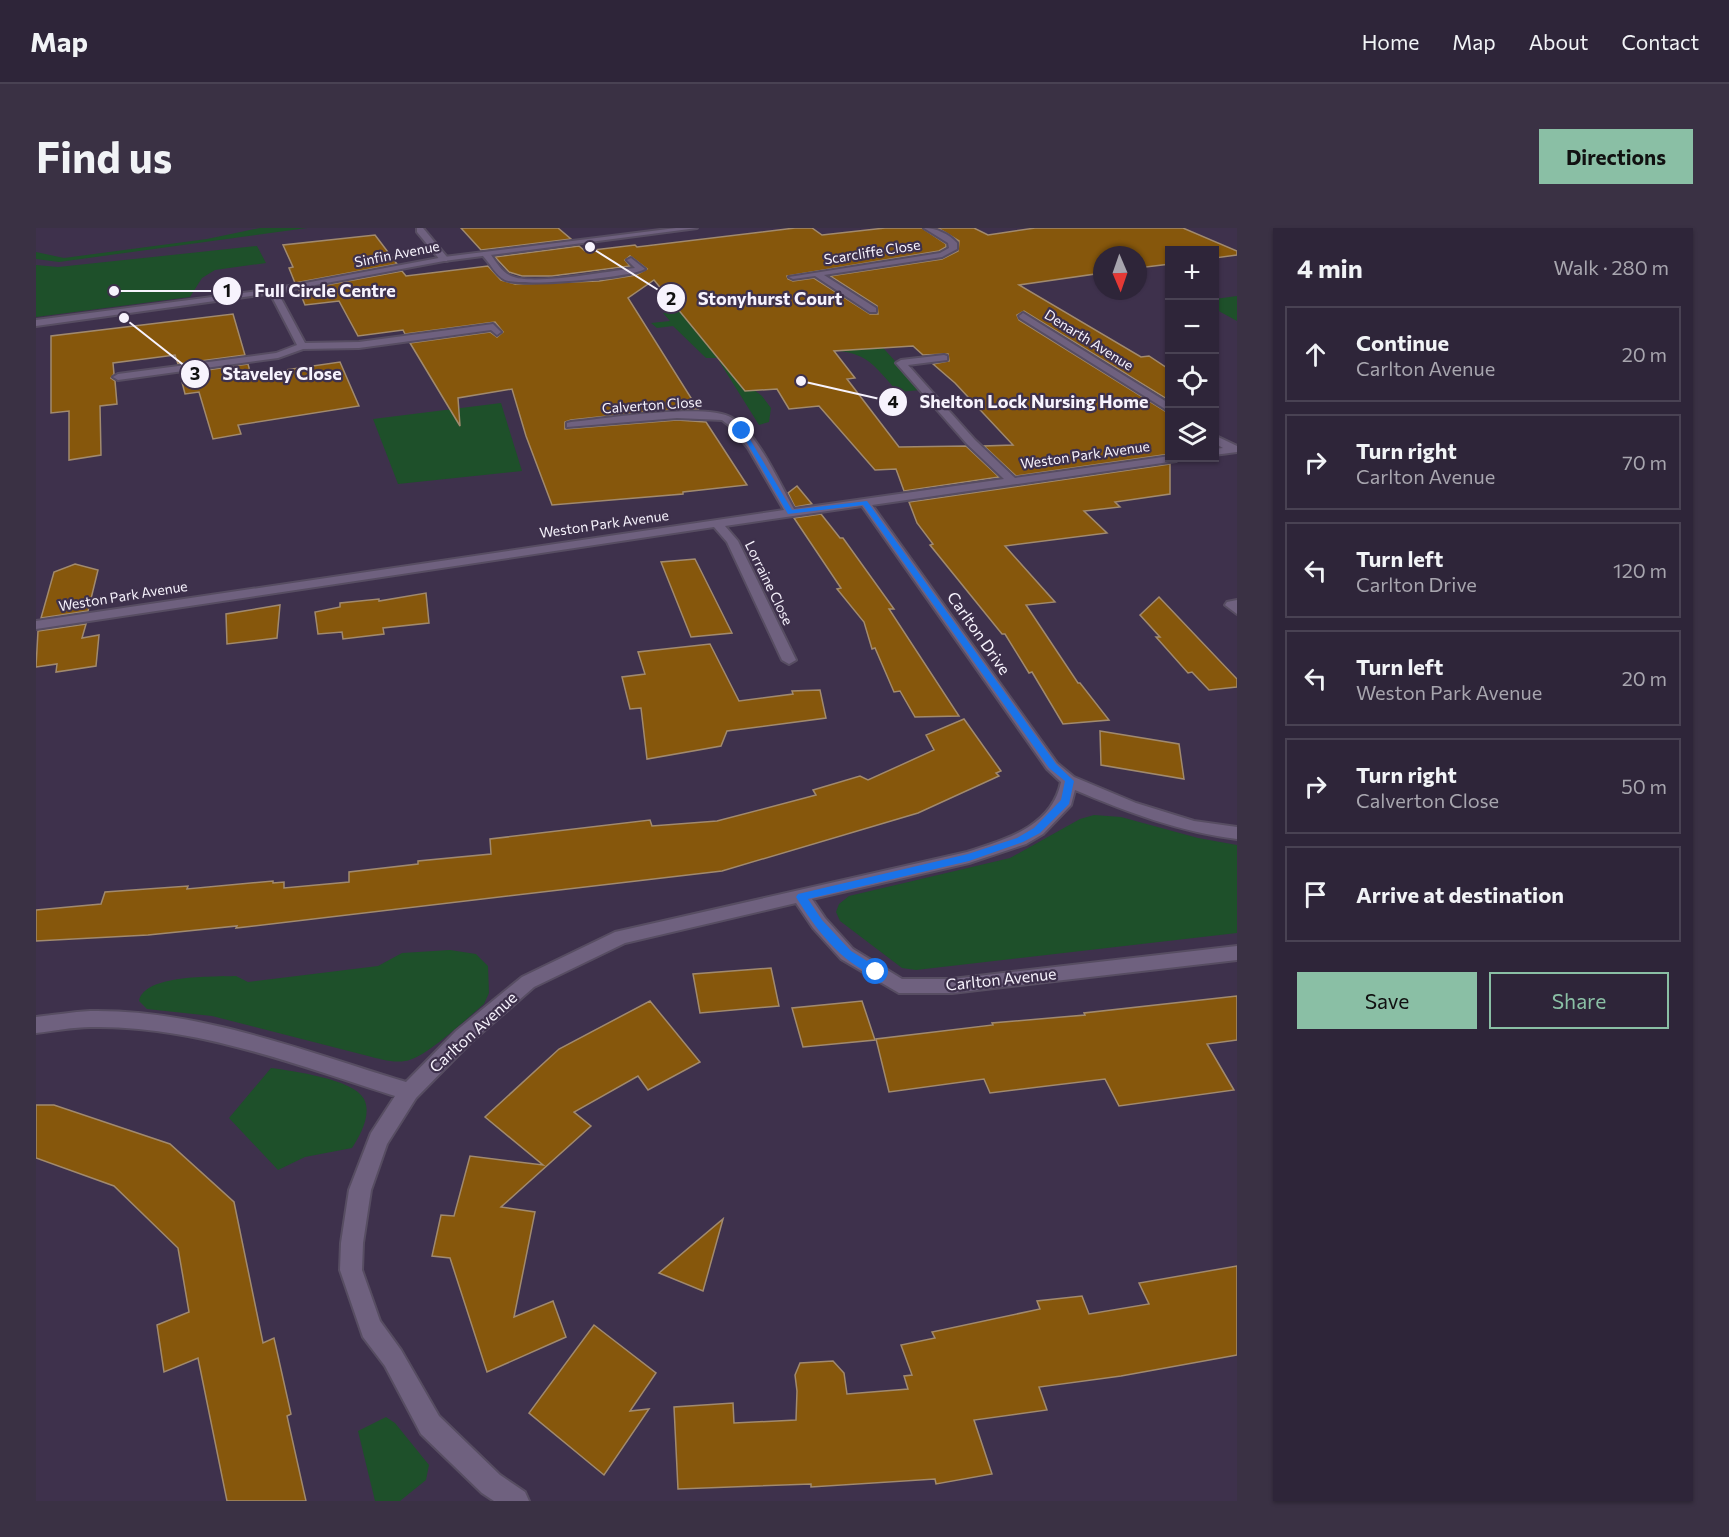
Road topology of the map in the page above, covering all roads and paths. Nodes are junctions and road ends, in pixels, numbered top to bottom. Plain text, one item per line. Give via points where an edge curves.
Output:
1 (693, 228) edge
2 (928, 228) edge
3 (420, 230) dead end
4 (486, 254) junction
5 (444, 259) junction
6 (631, 260) dead end
7 (817, 274) junction
8 (793, 277) dead end
9 (273, 291) junction
10 (873, 310) dead end
11 (1023, 316) dead end
12 (36, 323) edge
13 (497, 333) dead end
14 (302, 346) junction
15 (945, 358) dead end
16 (118, 378) dead end
17 (1168, 408) edge
18 (571, 425) dead end
19 (1219, 440) edge
20 (1235, 449) edge
21 (1219, 451) edge
22 (1165, 459) edge
23 (1011, 480) junction
24 (865, 502) junction
25 (790, 512) junction
26 (716, 523) junction
27 (1237, 604) edge
28 (1237, 610) edge
29 (36, 625) edge
30 (789, 660) dead end
31 (1069, 781) junction
32 (1237, 833) edge
33 (801, 897) junction
34 (1237, 953) edge
35 (36, 1025) edge
36 (409, 1092) junction
37 (516, 1501) edge

1 - 4 street, Sinfin Avenue
2 - 7 street, Scarcliffe Close via 951,241 953,249 942,255
3 - 5 street
4 - 5 street, Sinfin Avenue
4 - 6 street via 508,278 519,279 570,278 641,269
5 - 9 street, Sinfin Avenue
7 - 8 street, Scarcliffe Close
7 - 10 street
9 - 12 street, Sinfin Avenue
9 - 14 street
11 - 17 street, Denarth Avenue
13 - 14 street via 493,327 359,345
14 - 16 street via 278,355
15 - 23 street via 902,363 971,442
18 - 25 street, Calverton Close via 705,414 725,416 742,431
19 - 20 street
20 - 21 street
22 - 23 street, Weston Park Avenue
23 - 24 street, Weston Park Avenue
24 - 25 street, Weston Park Avenue
24 - 31 street, Carlton Drive via 1052,766
25 - 26 street, Weston Park Avenue
26 - 29 street, Weston Park Avenue
26 - 30 street, Lorraine Close via 732,542
27 - 28 street via 1231,605
31 - 32 street via 1145,812 1192,826
31 - 33 street, Carlton Avenue via 1065,801 1037,830 1020,840 969,857
33 - 34 street, Carlton Avenue via 848,954 899,986 952,986
33 - 36 street, Carlton Avenue via 621,937 528,982 463,1037
35 - 36 street via 98,1018 165,1024 230,1037
36 - 37 street, Carlton Avenue via 378,1140 360,1190 351,1270 371,1329 393,1358 430,1425 491,1484

